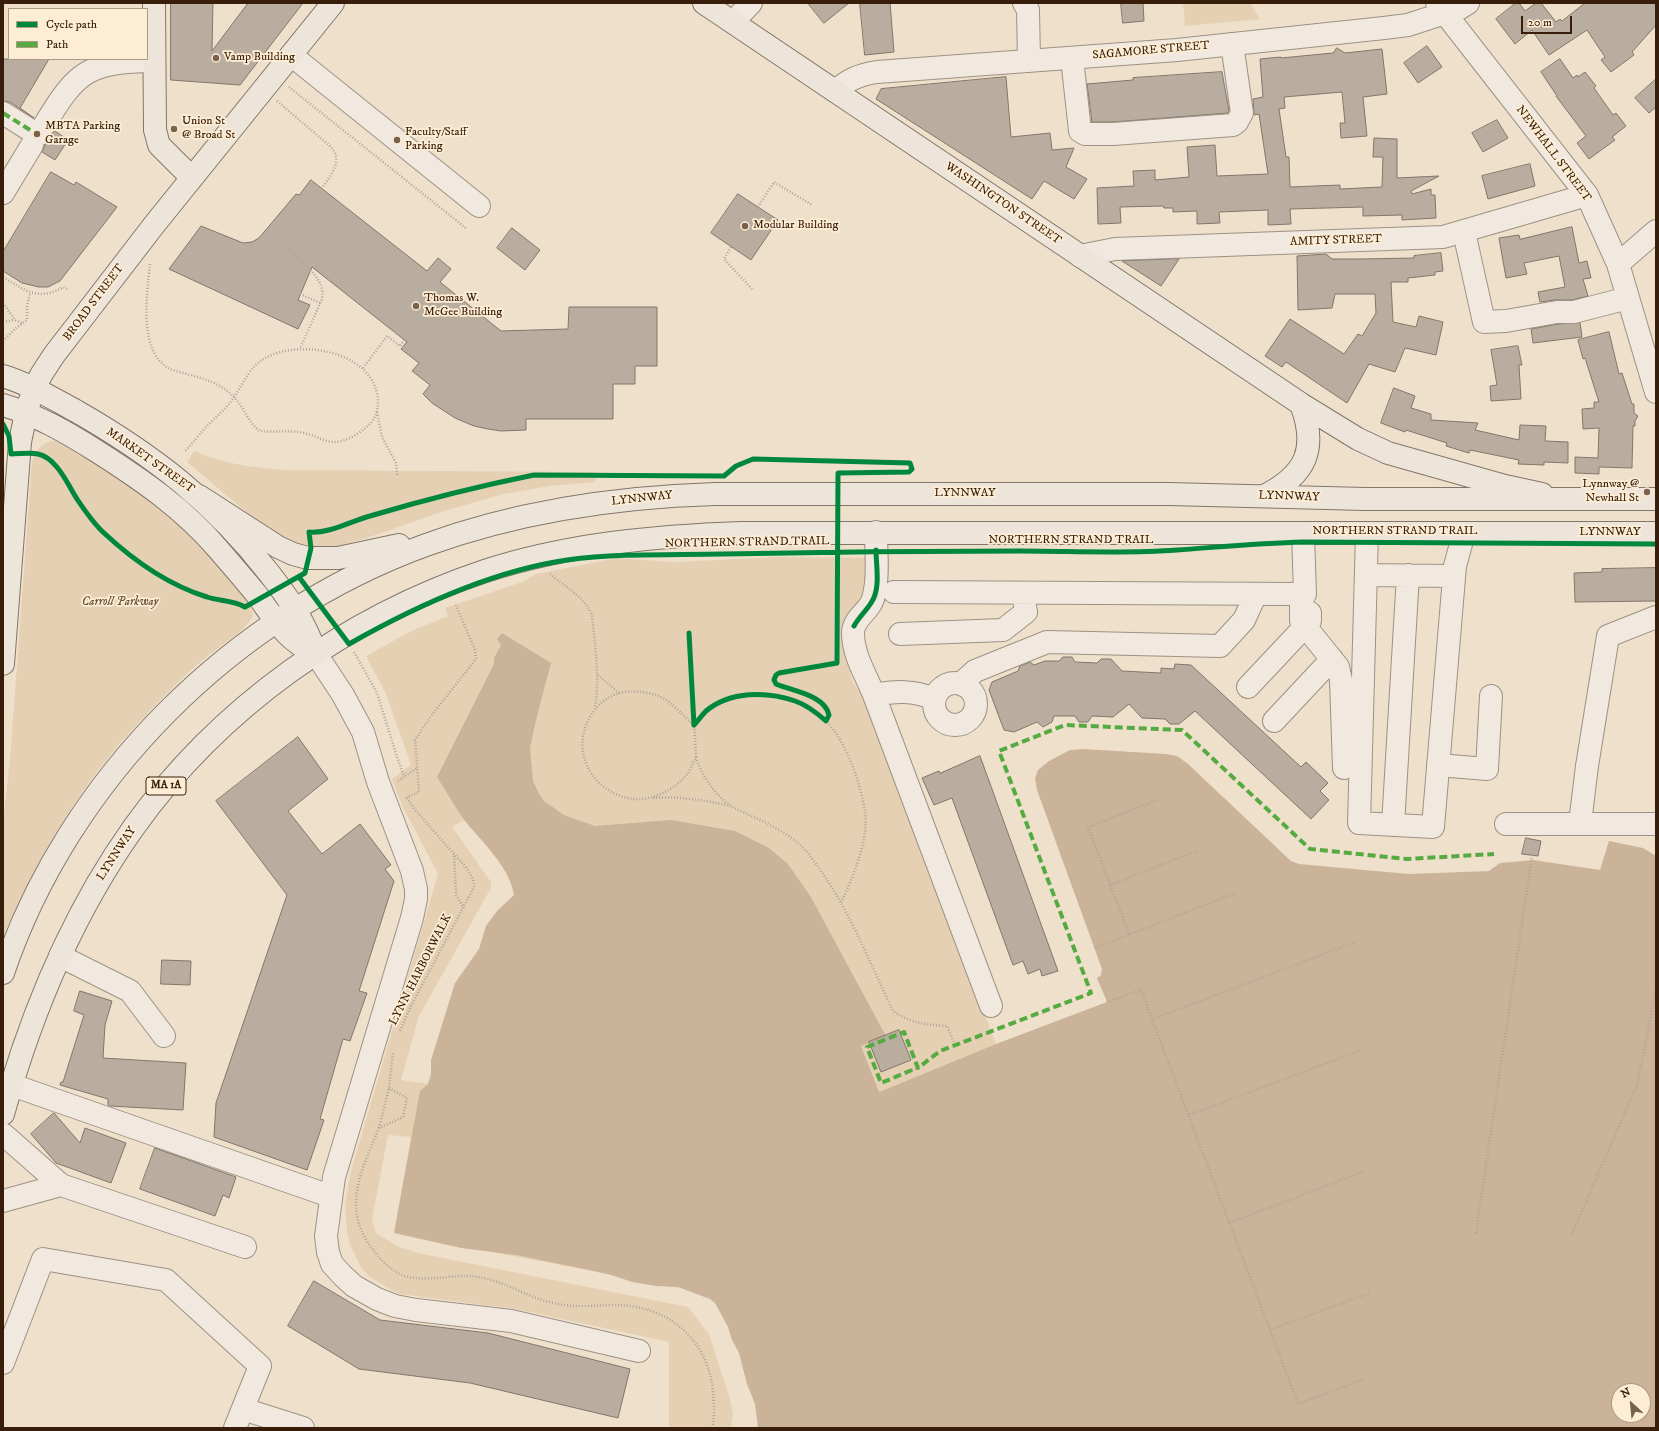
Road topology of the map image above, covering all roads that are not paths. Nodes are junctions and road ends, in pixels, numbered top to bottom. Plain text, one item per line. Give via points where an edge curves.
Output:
1 (154, 3) edge
2 (333, 3) edge
3 (704, 3) edge
4 (751, 3) edge
5 (1024, 3) edge
6 (1468, 3) edge
7 (1441, 8) edge
8 (732, 22) junction
9 (1232, 44) junction
10 (290, 55) junction
11 (1072, 58) junction
12 (154, 61) junction
13 (1029, 61) junction
14 (835, 91) junction
15 (3, 113) edge
16 (38, 135) junction
17 (192, 178) junction
18 (3, 193) edge
19 (1587, 195) junction
20 (480, 206) dead end
21 (1656, 231) edge
22 (1464, 232) junction
23 (1080, 256) junction
24 (1618, 264) junction
25 (1628, 298) junction
26 (3, 376) edge
27 (35, 388) junction
28 (1656, 392) edge
29 (1301, 404) junction
30 (3, 405) edge
31 (26, 413) junction
32 (199, 496) junction
33 (1264, 496) junction
34 (1574, 499) junction
35 (1656, 499) edge
36 (488, 525) junction
37 (876, 532) junction
38 (1303, 533) junction
39 (1367, 533) junction
40 (1464, 533) junction
41 (1656, 533) edge
42 (1366, 575) junction
43 (1408, 576) junction
44 (1454, 576) junction
45 (894, 592) dead end
46 (1256, 594) junction
47 (1305, 594) junction
48 (1025, 603) junction
49 (296, 609) junction
50 (1656, 617) edge
51 (275, 622) junction
52 (1306, 626) junction
53 (900, 634) dead end
54 (1042, 644) junction
55 (316, 654) junction
56 (1332, 659) junction
57 (3, 664) edge
58 (963, 685) junction
59 (1248, 687) dead end
60 (874, 695) junction
61 (1491, 696) dead end
62 (934, 699) junction
63 (1274, 721) dead end
64 (1438, 765) junction
65 (1344, 768) dead end
66 (1580, 823) junction
67 (1506, 824) dead end
68 (1656, 824) edge
69 (1393, 825) junction
70 (60, 956) junction
71 (3, 973) edge
72 (991, 1006) dead end
73 (164, 1036) dead end
74 (12, 1085) junction
75 (3, 1114) edge
76 (3, 1134) edge
77 (61, 1185) junction
78 (330, 1196) junction
79 (3, 1201) edge
80 (245, 1247) dead end
81 (639, 1351) dead end
82 (3, 1363) edge
83 (239, 1418) edge
84 (303, 1428) edge

1 - 12 main road
2 - 10 main road, BROAD STREET
3 - 8 main road, WASHINGTON STREET
4 - 8 street
5 - 13 street via 1028,10
6 - 7 street, SAGAMORE STREET via 1460,8
7 - 9 street, SAGAMORE STREET via 1408,25
7 - 19 street, NEWHALL STREET
8 - 14 main road, WASHINGTON STREET
9 - 11 street, SAGAMORE STREET
9 - 11 street via 1242,113 1233,125 1085,134 1080,131
10 - 17 main road, BROAD STREET
10 - 20 street
11 - 13 street, SAGAMORE STREET
12 - 16 street via 108,64 95,68 71,85
12 - 17 main road via 155,130 158,143
13 - 14 street, SAGAMORE STREET via 877,72 860,75
14 - 23 main road, WASHINGTON STREET
15 - 16 street
16 - 18 street
17 - 27 main road, BROAD STREET via 54,355
19 - 22 street, AMITY STREET
19 - 24 street, NEWHALL STREET
21 - 24 street
22 - 23 street, AMITY STREET via 1427,238 1114,249
22 - 25 street via 1484,322 1574,312
23 - 29 main road, WASHINGTON STREET
24 - 25 street, NEWHALL STREET
25 - 28 street, NEWHALL STREET
26 - 27 main road
27 - 31 main road, BROAD STREET
27 - 32 main road, MARKET STREET via 144,454
29 - 33 main road via 1308,430 1306,458 1292,478
29 - 34 main road, WASHINGTON STREET via 1373,447 1388,453 1520,490
30 - 31 main road
31 - 51 main road, MARKET STREET via 133,474 178,509 212,542
31 - 57 main road, BROAD STREET via 20,442
32 - 36 main road via 282,549 316,559 338,558
32 - 49 main road, MARKET STREET via 234,531
33 - 34 main road, LYNNWAY via 1365,499
33 - 36 main road, LYNNWAY via 748,493 683,495 586,505
34 - 35 main road, LYNNWAY
36 - 49 main road, LYNNWAY via 425,545 383,562 352,576
37 - 38 main road, LYNNWAY
37 - 55 main road, LYNNWAY via 678,536 611,542 556,552 486,571 426,594 366,623
37 - 60 street via 877,587 872,602 858,618 853,633 856,654
38 - 39 main road, LYNNWAY
38 - 47 street
39 - 40 main road, LYNNWAY
39 - 42 street
40 - 41 main road, LYNNWAY
40 - 44 street
42 - 43 street
42 - 69 street via 1359,823
43 - 44 street
43 - 69 street
44 - 64 street
45 - 48 street
46 - 47 street
46 - 48 street
46 - 54 street via 1244,620 1220,646 1047,642
47 - 52 street via 1310,603 1310,621
48 - 53 street via 1003,630
48 - 54 street via 1042,634
49 - 51 main road, LYNNWAY
49 - 55 main road
50 - 66 street via 1608,636
51 - 55 main road via 297,644
51 - 71 main road, LYNNWAY via 222,662 174,705 110,777 44,877
52 - 56 street
52 - 59 street
54 - 58 street via 975,671
55 - 70 main road, LYNNWAY / MA 1A via 232,719 172,779 135,826 105,872 85,905
55 - 78 street via 359,723 378,782 412,871 416,889 415,909 339,1158
56 - 63 street
56 - 65 street via 1338,667 1341,680
58 - 62 street via 949,684 937,692
58 - 62 street via 973,695 975,702 975,709 967,721 953,725 940,719 936,713
60 - 62 street via 913,692
60 - 72 street
61 - 64 street via 1487,769
64 - 69 street via 1433,827
66 - 67 street
66 - 68 street
70 - 73 street via 130,991
70 - 74 main road, LYNNWAY / MA 1A
74 - 75 main road, LYNNWAY / MA 1A
74 - 78 street
76 - 77 street
77 - 79 street
77 - 80 street
78 - 81 street via 326,1236 329,1256 343,1276 370,1295 405,1308 501,1319
82 - 83 street via 43,1259 166,1280 260,1366
83 - 84 street

